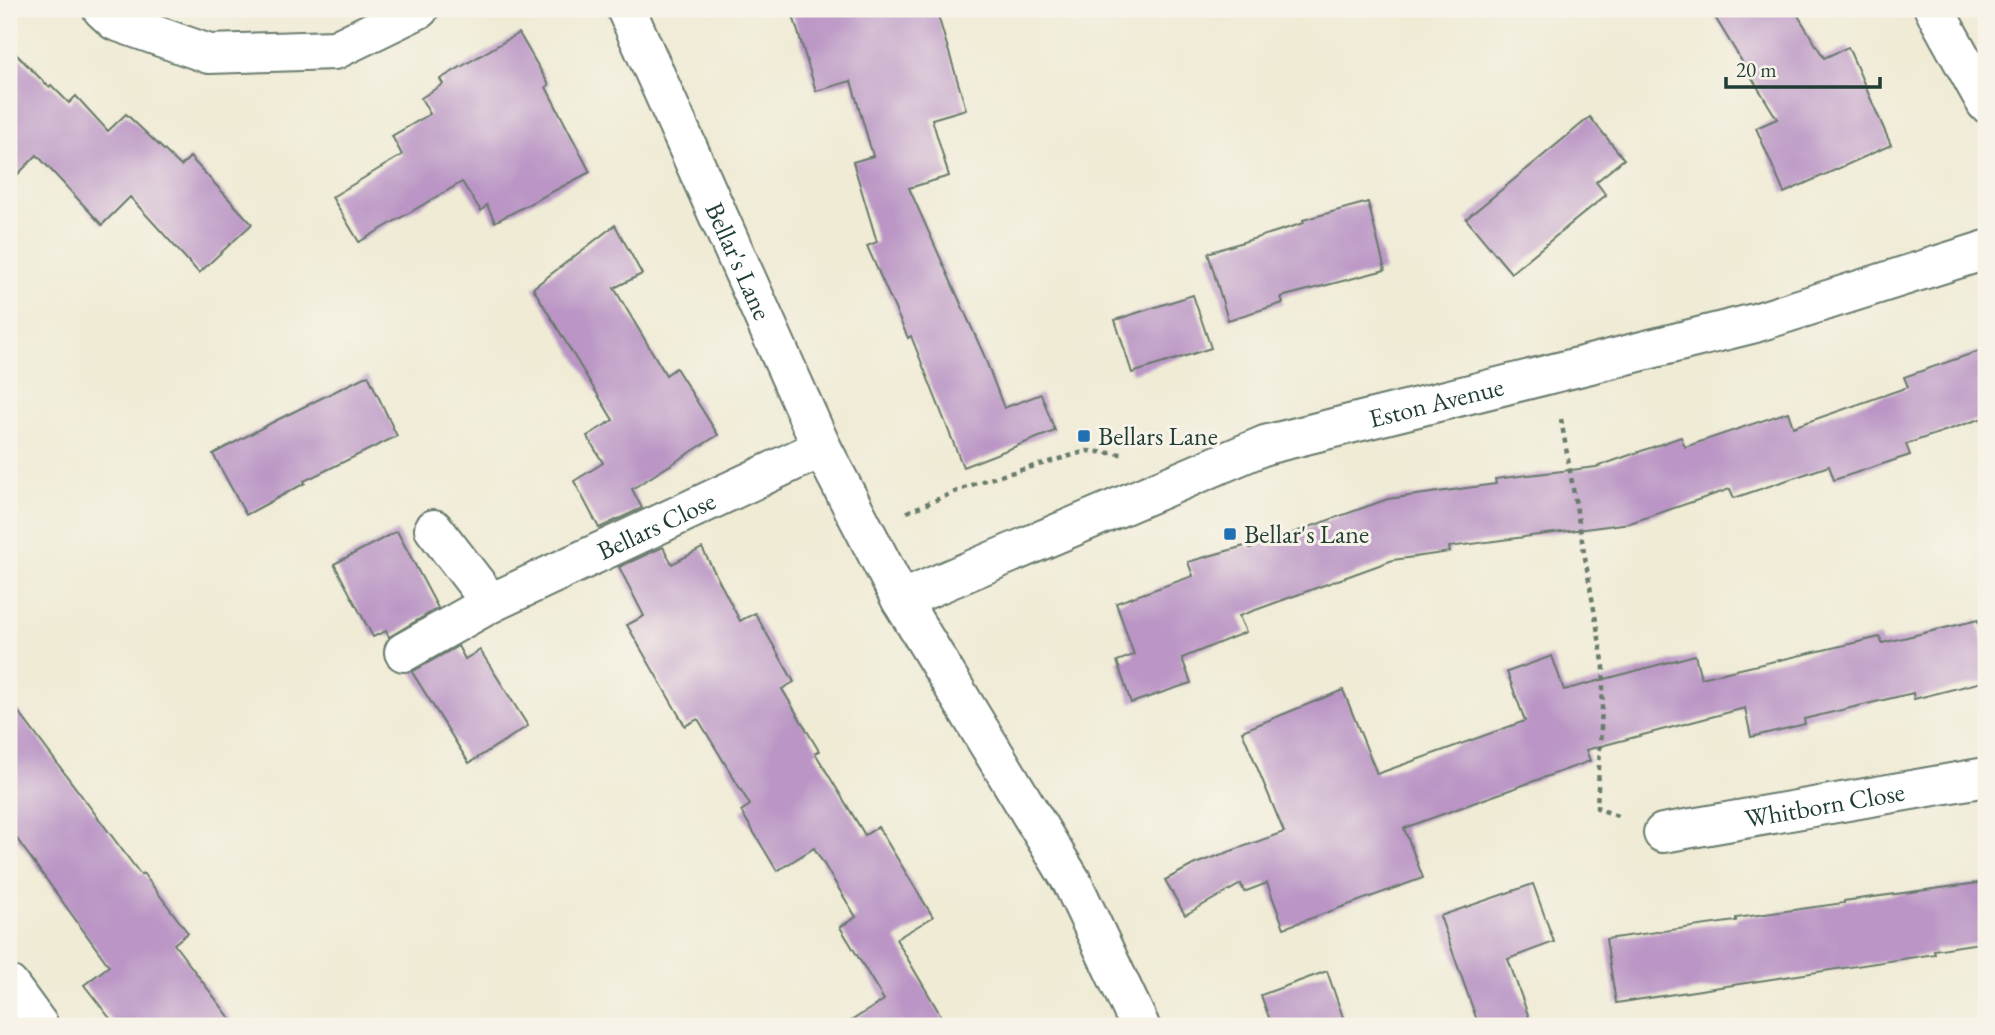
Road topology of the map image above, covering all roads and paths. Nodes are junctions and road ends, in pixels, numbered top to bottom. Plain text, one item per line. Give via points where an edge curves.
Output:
1 (102, 9) edge
2 (419, 9) edge
3 (626, 9) edge
4 (1934, 9) edge
5 (1986, 103) edge
6 (1986, 250) edge
7 (1553, 373) junction
8 (822, 447) junction
9 (1169, 486) junction
10 (434, 529) dead end
11 (864, 529) junction
12 (901, 600) junction
13 (491, 603) junction
14 (404, 652) dead end
15 (1986, 777) edge
16 (1663, 833) joint
17 (9, 985) edge
18 (39, 1026) edge
19 (1140, 1026) edge

1 - 2 street via 115,21 209,54 335,50
3 - 8 street, Bellar's Lane
4 - 5 street
6 - 7 street, Eston Avenue via 1755,323
7 - 9 street, Eston Avenue via 1265,445
7 - 16 path via 1604,667 1597,808
8 - 11 street, Bellar's Lane
8 - 13 street, Bellars Close
9 - 11 path via 1141,455 1087,451 979,482
9 - 12 street, Eston Avenue
10 - 13 street
11 - 12 street, Bellar's Lane
12 - 19 street, Bellar's Lane via 1072,882
13 - 14 street, Bellars Close
15 - 16 street, Whitborn Close
17 - 18 street

